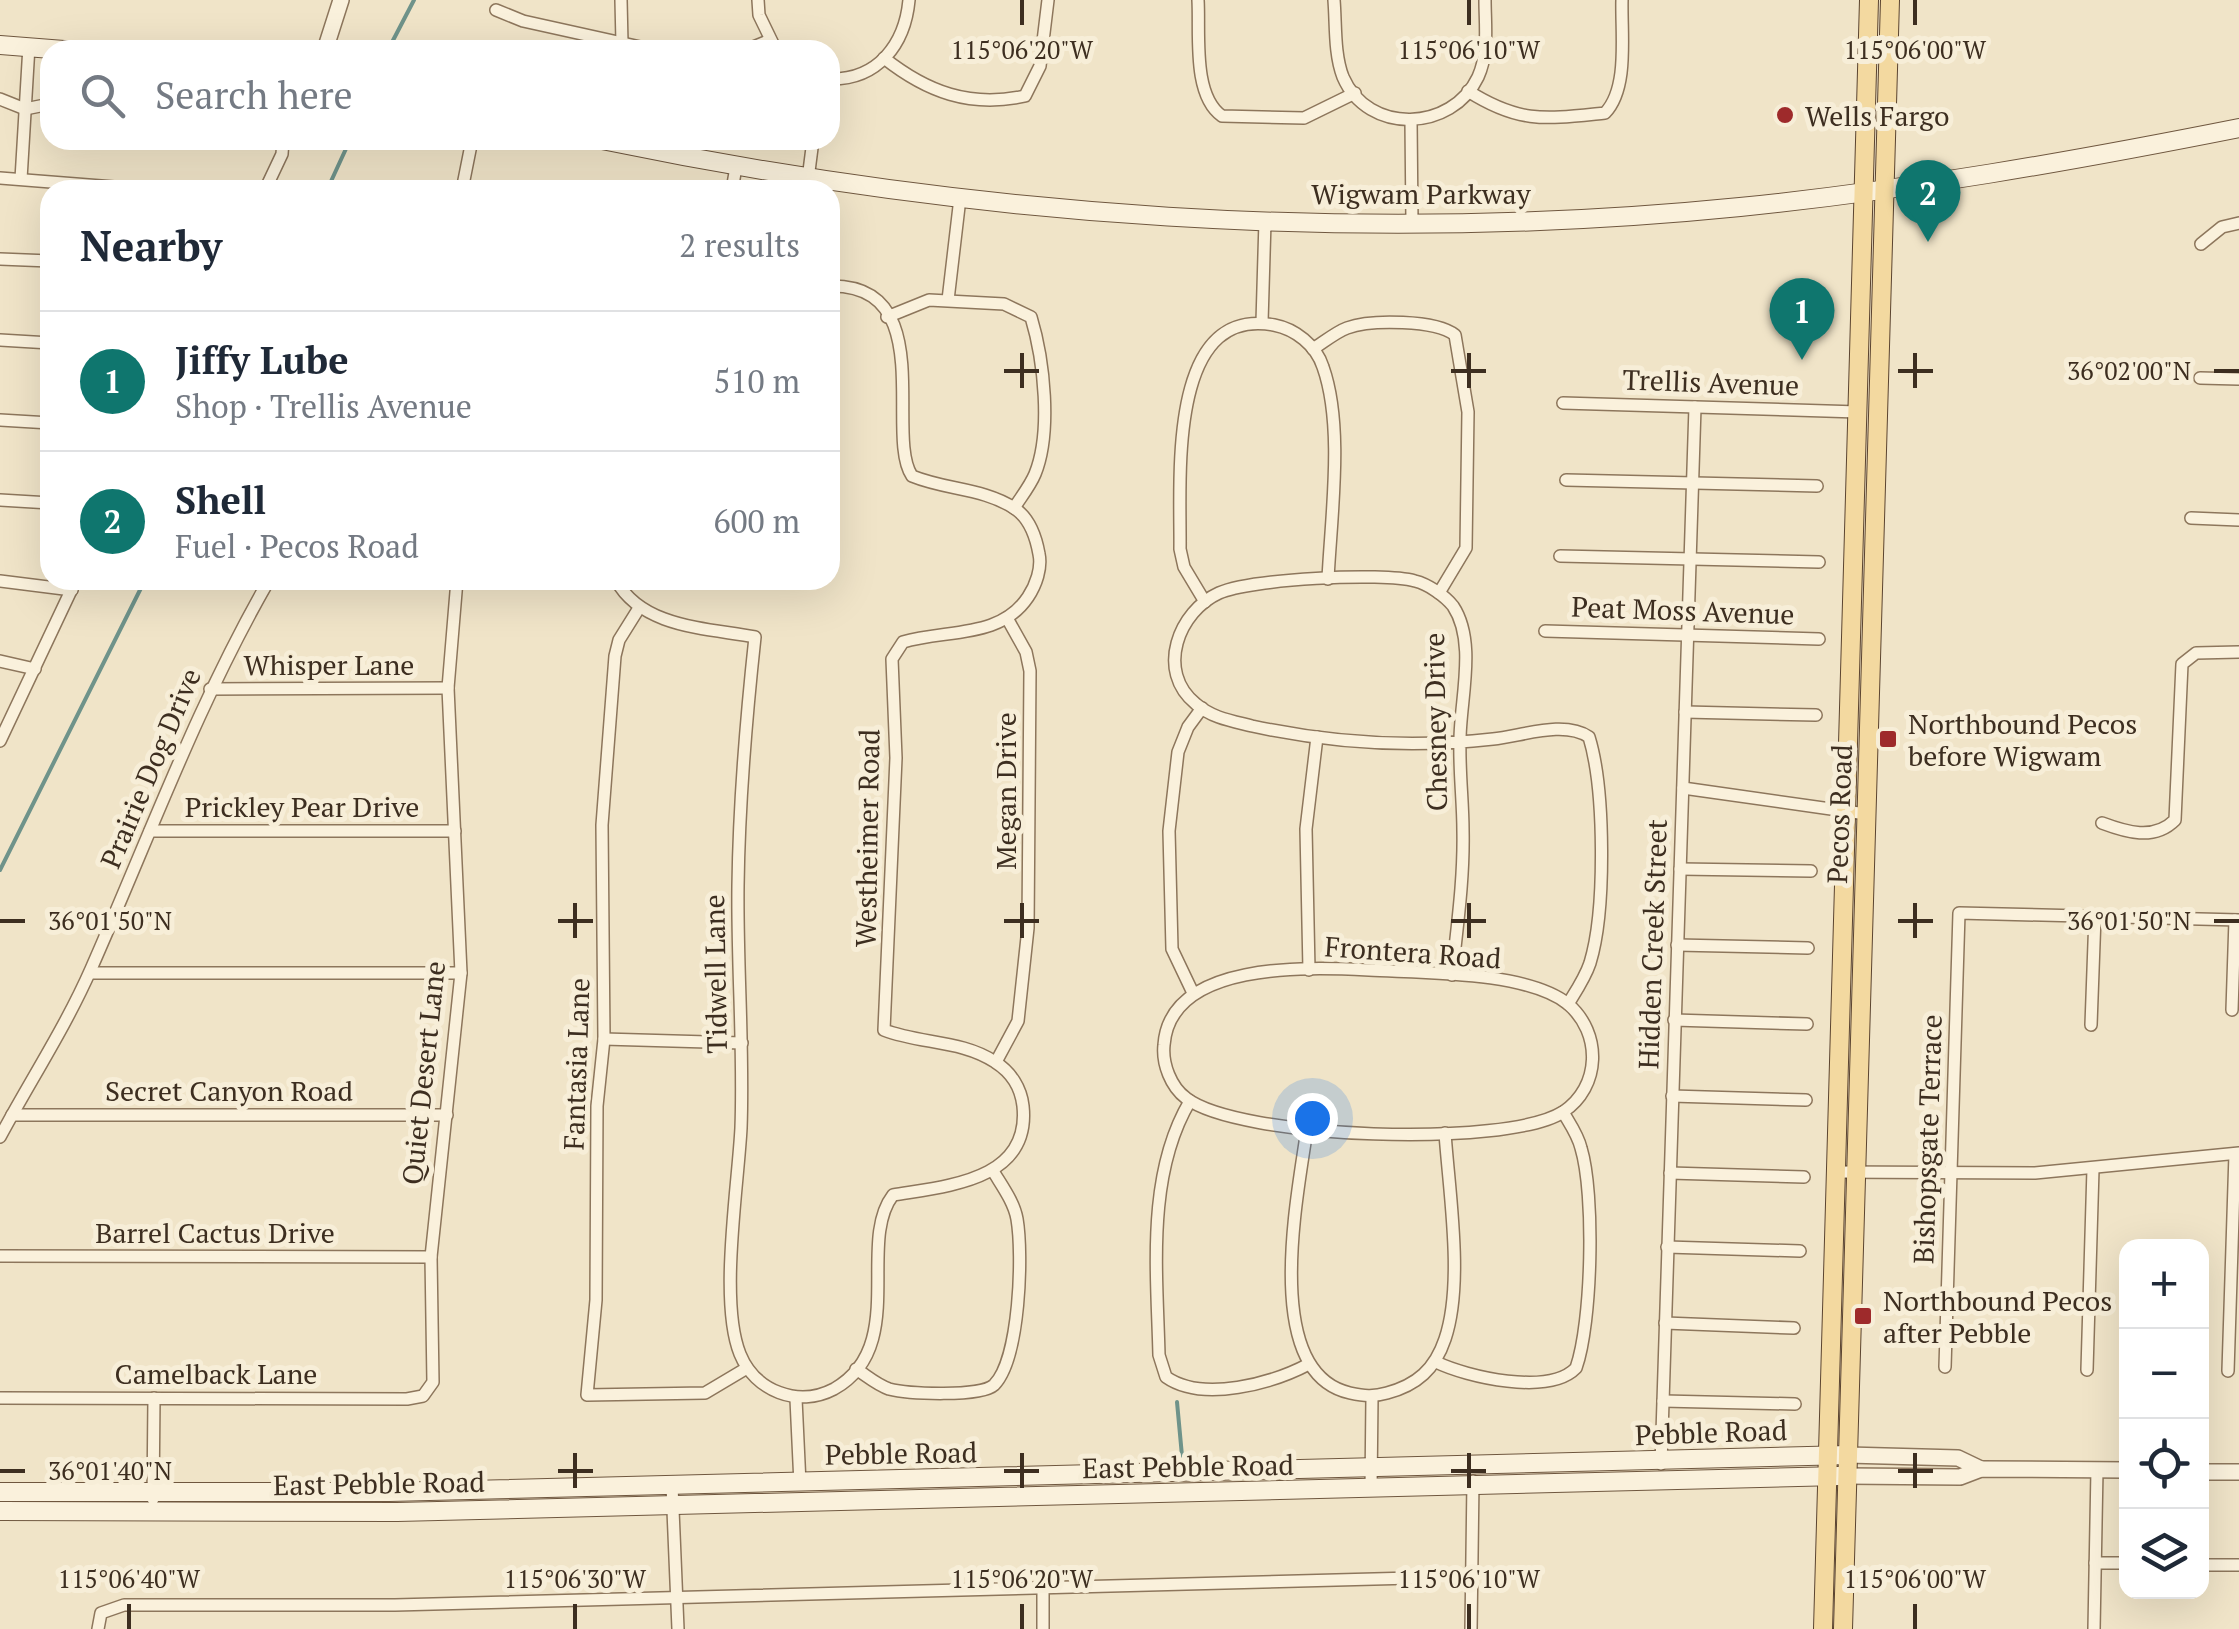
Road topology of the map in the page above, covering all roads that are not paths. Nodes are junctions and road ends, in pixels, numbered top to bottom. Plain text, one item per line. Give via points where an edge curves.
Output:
1 (341, 0) edge
2 (622, 0) edge
3 (758, 0) edge
4 (909, 0) edge
5 (1048, 0) edge
6 (1198, 0) edge
7 (1334, 0) edge
8 (1485, 0) edge
9 (1622, 0) edge
10 (1869, 0) edge
11 (1890, 0) edge
12 (496, 10) dead end
13 (329, 40) edge
14 (608, 40) edge
15 (622, 40) edge
16 (770, 40) edge
17 (0, 45) edge
18 (28, 46) junction
19 (40, 47) edge
20 (884, 58) junction
21 (840, 76) edge
22 (1468, 91) junction
23 (1354, 92) junction
24 (0, 99) edge
25 (40, 106) edge
26 (25, 109) junction
27 (1411, 120) junction
28 (2239, 128) edge
29 (282, 150) edge
30 (470, 150) edge
31 (652, 150) edge
32 (812, 150) edge
33 (736, 167) junction
34 (0, 178) edge
35 (21, 179) junction
36 (808, 179) junction
37 (270, 180) edge
38 (464, 180) edge
39 (734, 180) edge
40 (816, 180) edge
41 (40, 181) edge
42 (840, 183) edge
43 (1886, 191) junction
44 (1864, 193) junction
45 (960, 198) junction
46 (1265, 220) junction
47 (1412, 222) junction
48 (2239, 223) edge
49 (2201, 244) dead end
50 (0, 258) edge
51 (40, 261) edge
52 (840, 288) edge
53 (948, 300) junction
54 (887, 317) junction
55 (1262, 322) junction
56 (0, 340) edge
57 (40, 342) edge
58 (1313, 348) junction
59 (2200, 378) dead end
60 (2239, 379) edge
61 (1563, 403) dead end
62 (1695, 407) junction
63 (1858, 412) junction
64 (0, 420) edge
65 (40, 422) edge
66 (1856, 461) junction
67 (1877, 461) junction
68 (1566, 480) dead end
69 (1693, 483) junction
70 (1818, 486) dead end
71 (0, 500) edge
72 (40, 502) edge
73 (1014, 508) junction
74 (2191, 518) dead end
75 (2239, 520) edge
76 (1560, 556) dead end
77 (1690, 558) junction
78 (1819, 562) dead end
79 (1328, 579) junction
80 (0, 581) edge
81 (40, 583) edge
82 (72, 590) edge
83 (264, 590) edge
84 (456, 590) edge
85 (624, 590) edge
86 (1439, 593) junction
87 (1205, 602) junction
88 (639, 608) junction
89 (1008, 618) junction
90 (1545, 630) dead end
91 (1687, 635) junction
92 (1819, 639) dead end
93 (2239, 652) edge
94 (0, 661) edge
95 (35, 668) junction
96 (448, 688) junction
97 (210, 689) junction
98 (1202, 708) junction
99 (1685, 712) junction
100 (1816, 715) dead end
101 (1317, 738) junction
102 (0, 740) edge
103 (1460, 742) junction
104 (1683, 788) junction
105 (1847, 811) junction
106 (1866, 814) junction
107 (2102, 823) dead end
108 (150, 831) junction
109 (455, 832) junction
110 (1680, 869) junction
111 (1812, 872) dead end
112 (2095, 916) junction
113 (2237, 920) edge
114 (1677, 945) junction
115 (1808, 948) dead end
116 (1310, 970) junction
117 (90, 972) junction
118 (460, 973) junction
119 (1452, 975) junction
120 (1192, 991) junction
121 (1568, 1004) junction
122 (2232, 1010) dead end
123 (1674, 1020) junction
124 (1807, 1024) dead end
125 (2091, 1025) dead end
126 (604, 1038) junction
127 (742, 1043) junction
128 (996, 1062) junction
129 (1672, 1096) junction
130 (1806, 1100) dead end
131 (1190, 1101) junction
132 (1563, 1112) junction
133 (12, 1115) junction
134 (447, 1115) junction
135 (1307, 1129) junction
136 (1445, 1133) junction
137 (0, 1137) edge
138 (2237, 1153) edge
139 (2092, 1169) junction
140 (993, 1171) junction
141 (1835, 1172) junction
142 (1856, 1172) junction
143 (1670, 1173) junction
144 (1950, 1174) junction
145 (1804, 1176) dead end
146 (1667, 1246) junction
147 (1800, 1251) dead end
148 (0, 1256) edge
149 (431, 1257) junction
150 (1665, 1324) junction
151 (1794, 1328) dead end
152 (1436, 1362) junction
153 (1309, 1364) junction
154 (1945, 1367) dead end
155 (747, 1368) junction
156 (856, 1368) junction
157 (2086, 1370) dead end
158 (2228, 1371) dead end
159 (428, 1390) joint
160 (0, 1398) edge
161 (154, 1398) junction
162 (1372, 1398) junction
163 (796, 1399) junction
164 (1663, 1401) junction
165 (1795, 1404) dead end
166 (1848, 1455) junction
167 (1662, 1460) junction
168 (1473, 1467) junction
169 (1982, 1468) junction
170 (1832, 1470) junction
171 (2097, 1470) junction
172 (2119, 1470) edge
173 (2209, 1472) edge
174 (2239, 1472) edge
175 (1371, 1479) junction
176 (1654, 1481) junction
177 (800, 1483) junction
178 (672, 1486) junction
179 (1473, 1486) junction
180 (0, 1492) edge
181 (153, 1492) junction
182 (800, 1502) junction
183 (673, 1506) junction
184 (0, 1511) edge
185 (153, 1512) junction
186 (2096, 1563) junction
187 (2119, 1563) edge
188 (2209, 1565) edge
189 (2239, 1566) edge
190 (1412, 1578) dead end
191 (1043, 1588) junction
192 (677, 1596) junction
193 (98, 1629) edge
194 (678, 1629) edge
195 (1043, 1629) edge
196 (1470, 1629) edge
197 (1823, 1629) edge
198 (1843, 1629) edge
199 (2094, 1629) edge

1 - 13 street
2 - 15 street
3 - 16 street
4 - 20 street via 907,24
5 - 20 street via 1040,66 1026,96 998,102 936,94
6 - 23 street via 1204,88 1222,116 1304,118
7 - 23 street via 1338,62
8 - 22 street via 1483,63
9 - 22 street via 1618,87 1604,114 1514,116
10 - 44 main road, Pecos Road
11 - 43 main road, Pecos Road
12 - 14 street
17 - 18 main road
18 - 19 main road
18 - 26 street
20 - 21 street via 870,71
22 - 27 street via 1459,104 1430,119
23 - 27 street via 1393,119
24 - 26 street
25 - 26 street
26 - 35 street
27 - 47 street
28 - 43 main road, Wigwam Parkway
29 - 37 street
30 - 38 street
31 - 33 main road, Wigwam Parkway
32 - 36 street
33 - 36 main road, Wigwam Parkway
33 - 39 street
34 - 35 street
35 - 41 street
36 - 40 main road, Wigwam Parkway
42 - 45 main road, Wigwam Parkway
43 - 44 main road, Wigwam Parkway
43 - 67 main road, Pecos Road
44 - 47 main road, Wigwam Parkway via 1694,211
44 - 63 main road, Pecos Road
45 - 46 main road, Wigwam Parkway
45 - 53 street
46 - 47 main road, Wigwam Parkway
46 - 55 street
48 - 49 street
50 - 51 street
52 - 54 street via 863,293
53 - 54 street via 929,300
53 - 73 street via 1004,304 1031,317 1043,416 1034,476
54 - 73 street via 901,348 904,464 928,483 987,494
55 - 58 street via 1285,326
55 - 87 street via 1216,338 1194,371 1180,478 1180,549
56 - 57 street
58 - 79 street via 1326,378 1332,431
58 - 86 street, Chesney Drive via 1361,325 1428,324 1455,335 1468,412 1466,548
59 - 60 street
61 - 62 street, Trellis Avenue
62 - 63 street, Trellis Avenue
62 - 69 street, Hidden Creek Street
63 - 66 main road, Pecos Road
64 - 65 street
66 - 67 main road
66 - 105 main road, Pecos Road
67 - 106 main road, Pecos Road
68 - 69 street
69 - 70 street
69 - 77 street, Hidden Creek Street
71 - 72 street
73 - 89 street via 1036,535 1041,562 1034,587
74 - 75 street
76 - 77 street
77 - 78 street
77 - 91 street, Hidden Creek Street
79 - 86 street via 1415,581
79 - 87 street via 1242,587
80 - 81 street
82 - 95 street
83 - 97 street, Prairie Dog Drive
84 - 96 street, Quiet Desert Lane
85 - 88 street
86 - 103 street, Chesney Drive via 1464,633
87 - 98 street via 1192,610 1175,647 1181,683
88 - 126 street, Fantasia Lane via 615,656 602,825
88 - 127 street, Tidwell Lane via 756,637 738,887
89 - 128 street, Megan Drive via 1030,671 1032,851 1018,1021
89 - 128 street, Westheimer Road via 903,642 892,659 896,758 884,1030 970,1048
90 - 91 street, Peat Moss Avenue
91 - 92 street, Peat Moss Avenue
91 - 99 street, Hidden Creek Street
93 - 107 street via 2187,658 2179,677 2175,820 2154,833
94 - 95 street
95 - 102 street
96 - 97 street, Whisper Lane
96 - 109 street, Quiet Desert Lane
97 - 108 street, Prairie Dog Drive
98 - 101 street via 1216,718
98 - 120 street via 1178,752 1169,831 1172,950
99 - 100 street
99 - 104 street, Hidden Creek Street
101 - 103 street
101 - 116 street via 1306,829
103 - 119 street, Chesney Drive via 1462,870
103 - 121 street via 1558,730 1584,734 1596,762 1592,958
104 - 105 street
104 - 110 street, Hidden Creek Street
105 - 106 street
105 - 141 main road, Pecos Road
106 - 142 main road, Pecos Road
108 - 109 street, Prickley Pear Drive
108 - 117 street, Prairie Dog Drive
109 - 118 street, Quiet Desert Lane
110 - 111 street
110 - 114 street, Hidden Creek Street
112 - 113 street
112 - 125 street
112 - 144 street, Bishopsgate Terrace via 1959,913
113 - 122 street
114 - 115 street
114 - 123 street, Hidden Creek Street
116 - 119 street, Frontera Road
116 - 120 street, Frontera Road via 1243,976
117 - 118 street
117 - 133 street, Prairie Dog Drive
118 - 134 street, Quiet Desert Lane
119 - 121 street, Frontera Road via 1522,986
120 - 131 street via 1168,1020 1163,1047 1168,1073
121 - 132 street via 1590,1034 1594,1058 1588,1085
123 - 124 street
123 - 129 street, Hidden Creek Street
126 - 127 street
126 - 155 street, Fantasia Lane via 587,1396 706,1393
127 - 155 street, Tidwell Lane via 732,1273 735,1335
128 - 140 street via 1022,1094 1024,1120 1017,1145
129 - 130 street
129 - 143 street, Hidden Creek Street
131 - 135 street via 1207,1112
131 - 153 street via 1166,1148 1160,1212 1159,1355 1166,1377 1193,1387 1261,1386
132 - 136 street via 1518,1127
132 - 152 street via 1580,1144 1588,1215 1576,1368 1554,1379 1483,1380
133 - 134 street, Secret Canyon Road
133 - 137 street, Prairie Dog Drive
134 - 149 street, Quiet Desert Lane
135 - 136 street
135 - 153 street via 1293,1283 1296,1336
136 - 152 street via 1451,1288
138 - 139 street
138 - 158 street
139 - 144 street
139 - 157 street
140 - 156 street via 970,1182 893,1195 883,1208 878,1306
140 - 156 street via 1014,1206 1019,1271 1016,1314 998,1382 987,1391 908,1393
141 - 142 street
141 - 170 main road, Pecos Road
142 - 144 street
142 - 166 main road, Pecos Road
143 - 145 street
143 - 146 street, Hidden Creek Street
144 - 154 street, Bishopsgate Terrace
146 - 147 street
146 - 150 street, Hidden Creek Street
148 - 149 street, Barrel Cactus Drive
149 - 159 street, Quiet Desert Lane
150 - 151 street
150 - 164 street, Hidden Creek Street
152 - 162 street via 1408,1388
153 - 162 street via 1338,1390
155 - 163 street
156 - 163 street via 834,1388
159 - 161 street, Camelback Lane via 407,1400
160 - 161 street, Camelback Lane
161 - 181 street
162 - 175 street
163 - 177 street
164 - 165 street
164 - 167 street, Hidden Creek Street
166 - 169 street, Pebble Road via 1958,1458
166 - 170 main road, Pecos Road
167 - 168 main road, Pebble Road
167 - 170 main road, Pebble Road
167 - 176 street, Hidden Creek Street
168 - 175 main road, Pebble Road
168 - 179 street
169 - 170 street, Pebble Road via 1960,1477
169 - 171 street, Pebble Road
170 - 176 main road, East Pebble Road
170 - 197 main road
170 - 198 main road, Pecos Road
171 - 172 street, Pebble Road
171 - 186 street
173 - 174 street
175 - 177 main road, Pebble Road
175 - 179 main road, East Pebble Road
175 - 182 main road, East Pebble Road
176 - 179 main road, East Pebble Road
177 - 178 main road, Pebble Road
177 - 182 street
178 - 181 main road, Pebble Road
178 - 183 street
179 - 196 street
180 - 181 main road, Pebble Road
181 - 185 street
182 - 183 main road, East Pebble Road
183 - 185 main road, East Pebble Road
183 - 192 street
184 - 185 main road, East Pebble Road
186 - 187 street
186 - 199 street
188 - 189 street
190 - 191 street
191 - 192 street
191 - 195 street
192 - 193 street via 124,1605 102,1614
192 - 194 street

